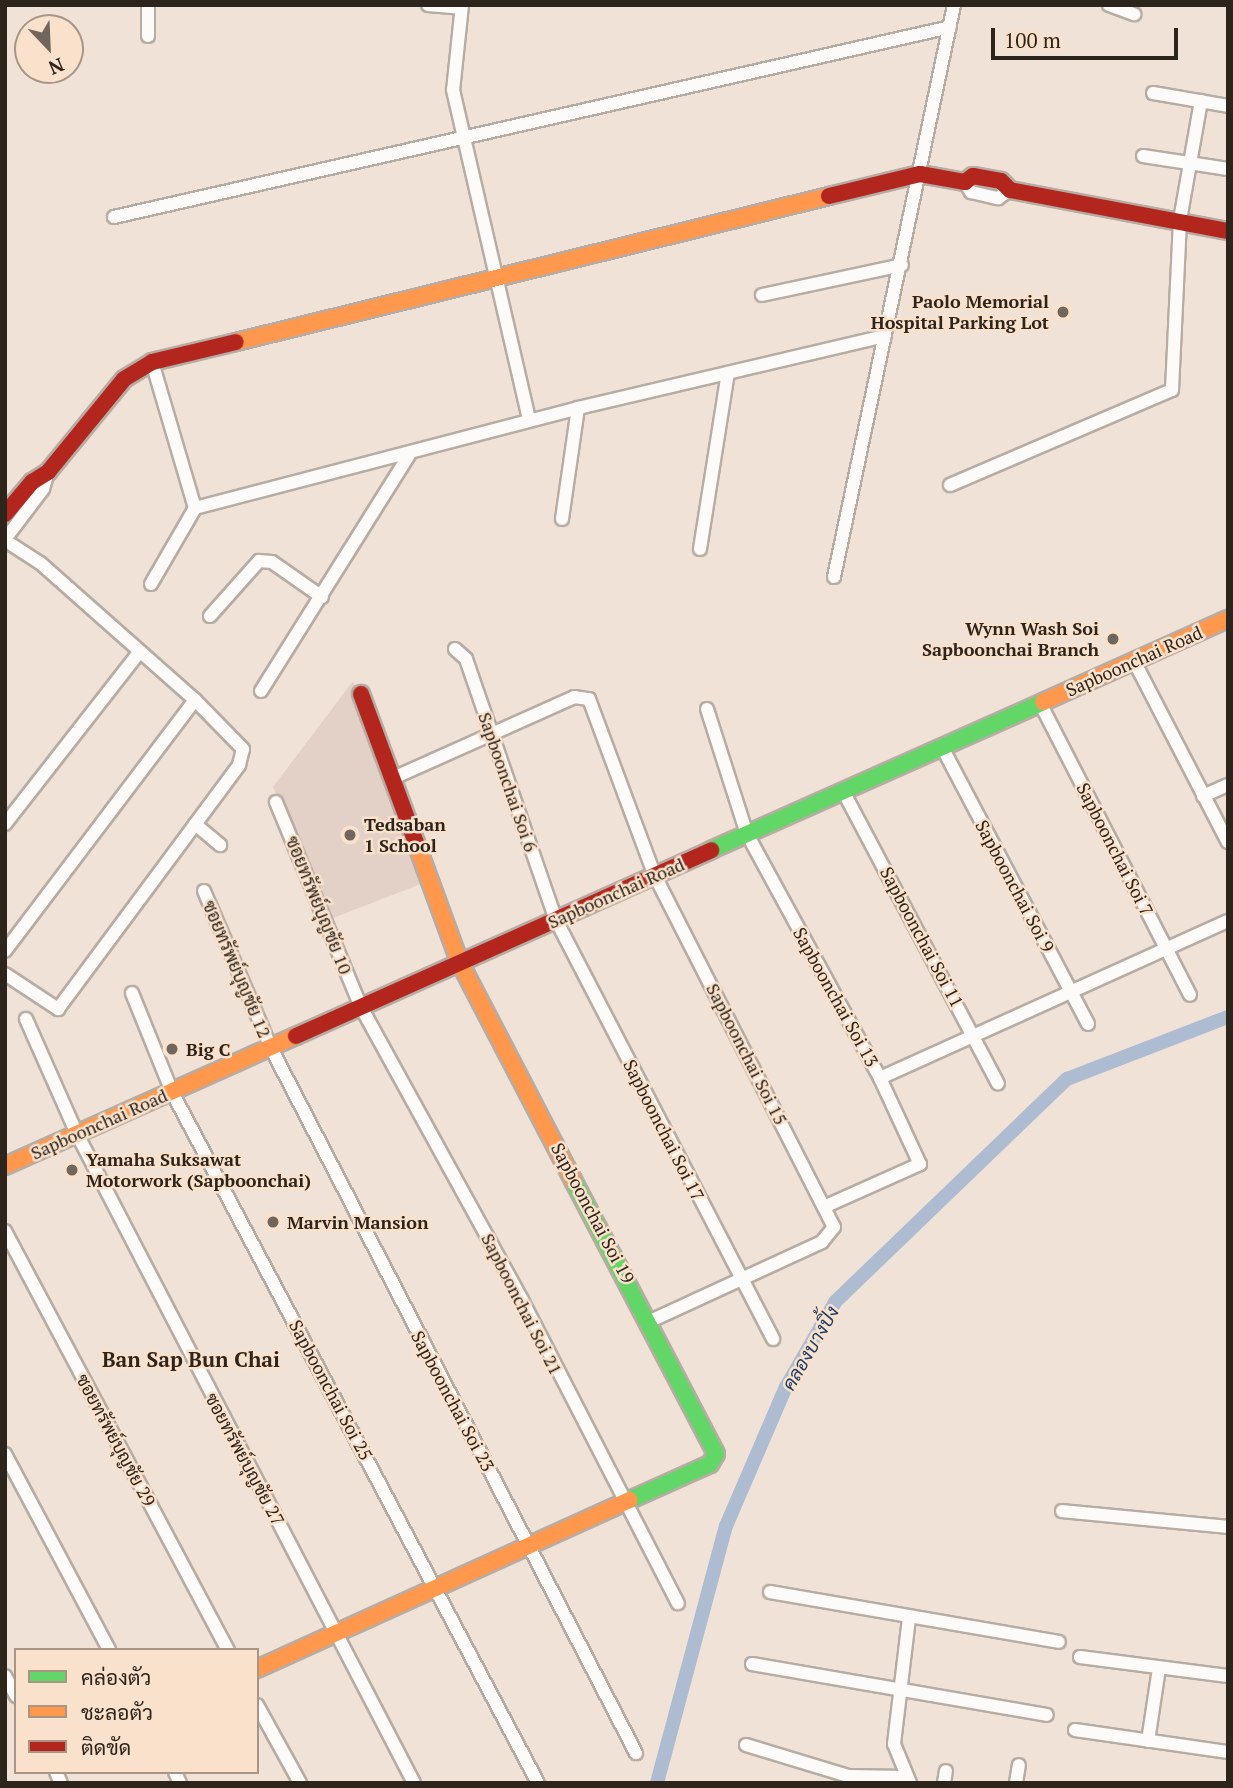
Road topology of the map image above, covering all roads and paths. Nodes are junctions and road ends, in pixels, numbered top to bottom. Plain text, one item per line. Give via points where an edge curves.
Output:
1 (148, 5) edge
2 (428, 5) edge
3 (954, 5) edge
4 (1109, 5) edge
5 (462, 7) edge
6 (1134, 13) dead end
7 (950, 27) junction
8 (148, 36) dead end
9 (1153, 93) dead end
10 (1201, 101) junction
11 (1228, 106) edge
12 (463, 139) junction
13 (1143, 156) dead end
14 (1191, 163) junction
15 (1228, 169) edge
16 (920, 174) junction
17 (114, 217) dead end
18 (1181, 220) junction
19 (1228, 231) edge
20 (902, 265) junction
21 (495, 276) junction
22 (762, 295) dead end
23 (885, 336) junction
24 (152, 362) junction
25 (728, 373) junction
26 (578, 408) junction
27 (529, 420) junction
28 (409, 455) junction
29 (48, 472) junction
30 (950, 485) dead end
31 (195, 508) junction
32 (5, 514) edge
33 (562, 519) dead end
34 (8, 540) edge
35 (700, 549) dead end
36 (834, 577) dead end
37 (151, 584) dead end
38 (321, 597) junction
39 (210, 616) dead end
40 (1228, 619) edge
41 (455, 649) dead end
42 (140, 651) junction
43 (1134, 661) junction
44 (261, 691) dead end
45 (361, 694) dead end
46 (195, 700) junction
47 (1040, 703) junction
48 (707, 709) dead end
49 (492, 735) junction
50 (942, 747) junction
51 (391, 779) junction
52 (1228, 785) edge
53 (843, 792) junction
54 (1203, 796) junction
55 (276, 802) dead end
56 (5, 824) edge
57 (195, 824) junction
58 (747, 834) junction
59 (1228, 842) edge
60 (220, 845) dead end
61 (654, 876) junction
62 (204, 891) dead end
63 (556, 920) junction
64 (1228, 921) edge
65 (1166, 949) junction
66 (5, 951) edge
67 (460, 963) junction
68 (5, 974) edge
69 (132, 993) dead end
70 (1072, 995) junction
71 (1190, 995) dead end
72 (361, 1007) junction
73 (26, 1020) dead end
74 (1088, 1024) dead end
75 (976, 1037) junction
76 (271, 1048) junction
77 (880, 1078) junction
78 (998, 1084) dead end
79 (172, 1092) junction
80 (76, 1135) junction
81 (5, 1166) edge
82 (826, 1206) junction
83 (5, 1231) edge
84 (741, 1277) junction
85 (650, 1321) junction
86 (774, 1339) dead end
87 (5, 1454) edge
88 (624, 1502) junction
89 (1062, 1511) dead end
90 (1228, 1527) edge
91 (532, 1547) junction
92 (436, 1589) junction
93 (769, 1592) dead end
94 (678, 1603) dead end
95 (909, 1618) junction
96 (340, 1633) junction
97 (1059, 1642) dead end
98 (108, 1648) edge
99 (227, 1648) edge
100 (1080, 1657) dead end
101 (752, 1664) dead end
102 (259, 1668) edge
103 (1159, 1668) junction
104 (5, 1676) edge
105 (1228, 1676) edge
106 (898, 1690) junction
107 (14, 1692) edge
108 (259, 1709) edge
109 (1047, 1715) dead end
110 (1075, 1730) dead end
111 (1148, 1741) junction
112 (746, 1745) dead end
113 (1228, 1752) edge
114 (636, 1753) dead end
115 (1019, 1765) dead end
116 (907, 1780) edge
117 (300, 1783) edge
118 (414, 1783) edge
119 (538, 1783) edge
120 (1016, 1783) edge

1 - 8 street
2 - 5 street
3 - 7 street
4 - 6 street
5 - 12 street via 453,73
7 - 12 street
7 - 16 street
9 - 10 street
10 - 11 street
10 - 14 street
12 - 17 street
12 - 21 street
13 - 14 street
14 - 15 street
14 - 18 street
16 - 18 street via 965,183 972,176 1001,181 1010,190
16 - 20 street
16 - 21 street
18 - 19 street
18 - 30 street via 1171,390
20 - 22 street
20 - 23 street
21 - 24 street
21 - 27 street
23 - 25 street
23 - 36 street
24 - 29 street via 124,379
24 - 31 street
25 - 26 street
25 - 35 street
26 - 27 street
26 - 33 street
27 - 28 street
28 - 31 street
28 - 38 street
29 - 32 street via 32,482
29 - 34 street via 43,489
31 - 37 street
34 - 42 street
38 - 39 street via 272,562 259,561
38 - 44 street
40 - 43 street, Sapboonchai Road
41 - 49 street, Sapboonchai Soi 6 via 466,659
42 - 46 street
42 - 56 street
43 - 47 street, Sapboonchai Road
43 - 54 street
45 - 51 street, Sapboonchai Soi 19
46 - 57 street via 243,749 239,765
46 - 66 street
47 - 50 street, Sapboonchai Road
47 - 65 street, Sapboonchai Soi 7
48 - 58 street, Sapboonchai Soi 13
49 - 51 street
49 - 61 street, Sapboonchai Soi 15 via 575,697 589,699
49 - 63 street, Sapboonchai Soi 6
50 - 53 street, Sapboonchai Road
50 - 70 street, Sapboonchai Soi 9
51 - 67 street, Sapboonchai Soi 19
52 - 54 street
53 - 58 street, Sapboonchai Road
53 - 75 street, Sapboonchai Soi 11
54 - 59 street
55 - 72 street, ซอยทรัพย์บุญชัย 10
57 - 60 street
57 - 68 street via 58,1009
58 - 61 street, Sapboonchai Road
58 - 77 street, Sapboonchai Soi 13
61 - 63 street, Sapboonchai Road
61 - 82 street, Sapboonchai Soi 15
62 - 76 street, ซอยทรัพย์บุญชัย 12
63 - 67 street, Sapboonchai Road
63 - 84 street, Sapboonchai Soi 17
64 - 65 street
65 - 70 street
65 - 71 street, Sapboonchai Soi 7
67 - 72 street, Sapboonchai Road
67 - 85 street, Sapboonchai Soi 19
69 - 79 street, Sapboonchai Soi 25
70 - 74 street, Sapboonchai Soi 9
70 - 75 street
72 - 76 street, Sapboonchai Road
72 - 88 street, Sapboonchai Soi 21 via 515,1287
73 - 80 street, ซอยทรัพย์บุญชัย 27
75 - 77 street
75 - 78 street, Sapboonchai Soi 11
76 - 79 street, Sapboonchai Road
76 - 91 street, Sapboonchai Soi 23
77 - 82 street, Sapboonchai Soi 13 via 920,1164
79 - 80 street, Sapboonchai Road
79 - 92 street, Sapboonchai Soi 25
80 - 81 street, Sapboonchai Road
80 - 96 street, ซอยทรัพย์บุญชัย 27
82 - 84 street, Sapboonchai Soi 15 via 832,1235
83 - 99 street, ซอยทรัพย์บุญชัย 29
84 - 85 street
84 - 86 street, Sapboonchai Soi 17
85 - 88 street, Sapboonchai Soi 19 via 715,1447 710,1464
87 - 98 street
88 - 91 street
88 - 94 street, Sapboonchai Soi 21
89 - 90 street
91 - 92 street
91 - 114 street, Sapboonchai Soi 23
92 - 96 street
92 - 119 street, Sapboonchai Soi 25
93 - 95 street
95 - 97 street
95 - 106 street
96 - 102 street
96 - 118 street, ซอยทรัพย์บุญชัย 27
100 - 103 street
101 - 106 street
103 - 105 street
103 - 111 street
104 - 107 street
106 - 109 street
106 - 116 street via 894,1744
108 - 117 street
110 - 111 street
111 - 113 street
112 - 116 street via 848,1776
115 - 120 street

